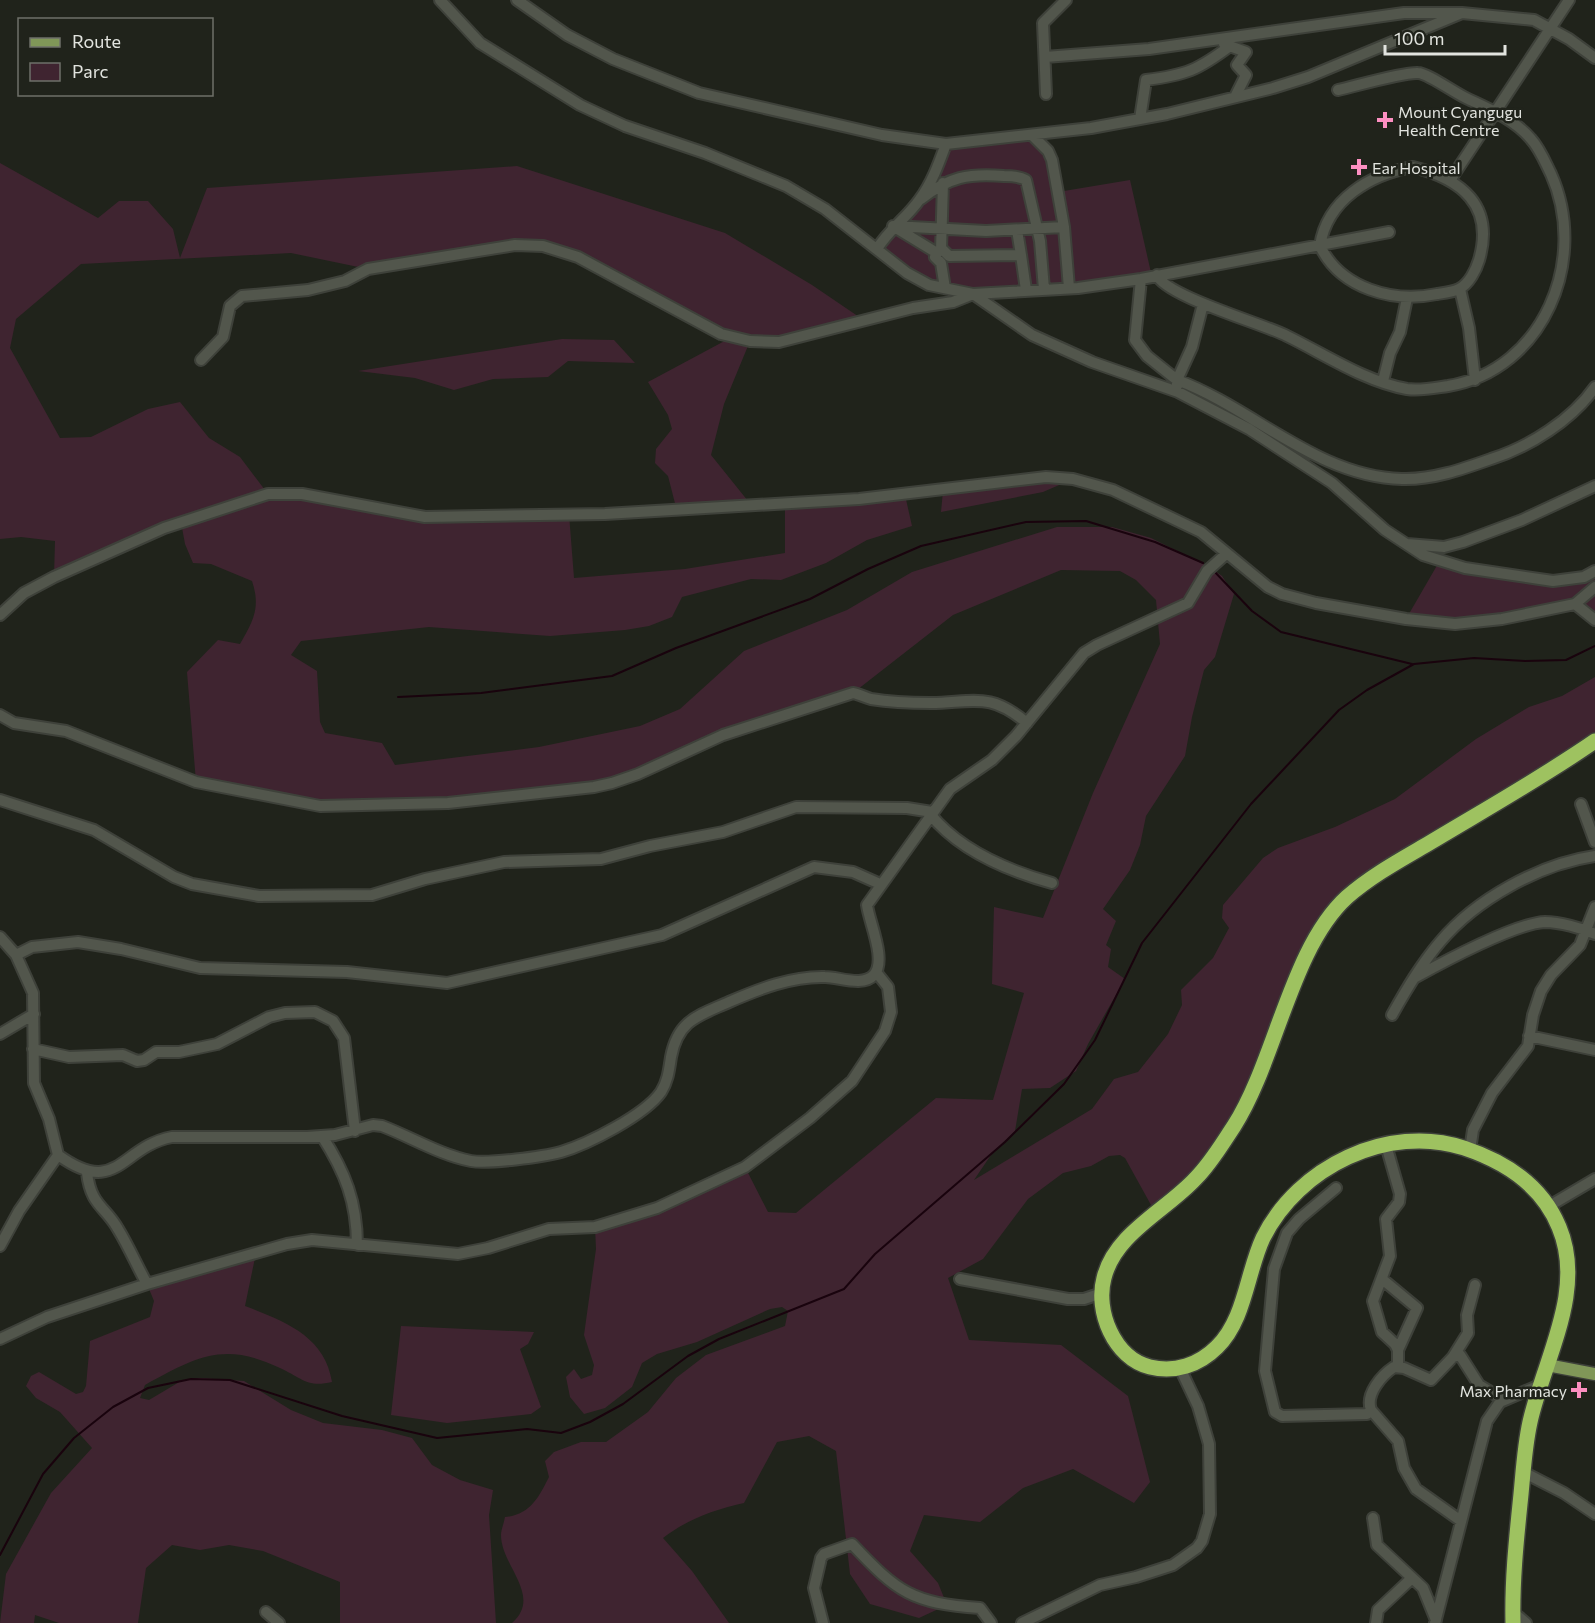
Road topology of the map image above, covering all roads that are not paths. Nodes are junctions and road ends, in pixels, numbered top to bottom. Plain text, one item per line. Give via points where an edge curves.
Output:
1 (440, 0) edge
2 (517, 0) edge
3 (1066, 0) edge
4 (1569, 0) edge
5 (1462, 13) junction
6 (1550, 29) junction
7 (1212, 40) junction
8 (1230, 46) junction
9 (1045, 57) junction
10 (1595, 58) edge
11 (1338, 90) dead end
12 (1046, 94) dead end
13 (1235, 98) junction
14 (1494, 111) junction
15 (1140, 119) junction
16 (1033, 136) junction
17 (946, 144) junction
18 (1451, 179) junction
19 (943, 183) junction
20 (921, 199) junction
21 (893, 226) junction
22 (1064, 227) junction
23 (1037, 228) junction
24 (942, 230) junction
25 (1017, 230) junction
26 (1389, 232) dead end
27 (1320, 246) junction
28 (877, 249) junction
29 (939, 251) junction
30 (1021, 255) junction
31 (1157, 276) junction
32 (1141, 279) junction
33 (945, 288) junction
34 (1069, 288) junction
35 (1460, 289) junction
36 (1026, 290) junction
37 (1044, 290) junction
38 (974, 294) junction
39 (1407, 298) junction
40 (1203, 304) junction
41 (201, 360) dead end
42 (1177, 380) junction
43 (1475, 380) junction
44 (1383, 381) junction
45 (1595, 387) edge
46 (1178, 392) junction
47 (1595, 486) edge
48 (1404, 544) junction
49 (1226, 554) junction
50 (1595, 571) edge
51 (1595, 587) edge
52 (1575, 603) junction
53 (0, 615) edge
54 (1595, 621) edge
55 (0, 715) edge
56 (1027, 723) junction
57 (1595, 741) edge
58 (0, 800) edge
59 (1581, 804) dead end
60 (931, 813) junction
61 (1595, 842) edge
62 (1595, 856) edge
63 (1052, 883) dead end
64 (880, 884) junction
65 (1595, 907) edge
66 (1590, 931) edge
67 (0, 937) edge
68 (16, 955) junction
69 (876, 972) junction
70 (1415, 977) junction
71 (34, 1014) junction
72 (1392, 1015) dead end
73 (0, 1034) edge
74 (1529, 1036) junction
75 (33, 1049) junction
76 (1595, 1050) edge
77 (355, 1131) junction
78 (322, 1136) junction
79 (1386, 1145) junction
80 (1470, 1150) junction
81 (58, 1155) junction
82 (87, 1173) junction
83 (1595, 1179) edge
84 (1336, 1188) dead end
85 (1551, 1205) junction
86 (357, 1245) junction
87 (0, 1246) edge
88 (960, 1279) dead end
89 (1382, 1280) junction
90 (147, 1284) junction
91 (1475, 1285) dead end
92 (1102, 1293) junction
93 (0, 1339) edge
94 (1398, 1350) junction
95 (1453, 1357) junction
96 (1547, 1365) junction
97 (1398, 1366) junction
98 (1180, 1368) junction
99 (1595, 1374) edge
100 (1540, 1385) junction
101 (1504, 1400) junction
102 (1371, 1410) junction
103 (1523, 1472) junction
104 (1595, 1514) edge
105 (1373, 1518) dead end
106 (1461, 1521) junction
107 (1412, 1578) junction
108 (266, 1612) dead end
109 (1513, 1618) edge
110 (1436, 1621) edge
111 (279, 1623) edge
112 (823, 1623) edge
113 (991, 1623) edge
114 (1022, 1623) edge
115 (1376, 1623) edge
116 (1526, 1623) edge

1 - 28 street via 480,43 580,105 625,126 786,186 825,209
2 - 17 street via 567,35 613,59 699,93 882,135
3 - 9 street via 1043,23
4 - 6 street
5 - 6 street via 1527,19
5 - 7 street via 1404,13
5 - 13 street via 1308,77
6 - 10 street
6 - 14 street
7 - 8 street
7 - 9 street
8 - 13 street via 1246,52 1237,66 1246,75
8 - 15 street via 1200,68 1146,80
9 - 12 street
11 - 14 street via 1419,73
13 - 15 street
14 - 18 street
14 - 43 street via 1530,138 1556,186 1564,219 1562,274 1543,319 1528,340 1509,361
15 - 16 street
16 - 17 street
16 - 22 street via 1052,160
17 - 20 street
18 - 27 street via 1413,167 1387,172 1359,186 1323,231
18 - 35 street via 1467,193 1483,224 1484,243 1475,272
19 - 20 street
19 - 23 street via 964,175 1022,177
19 - 24 street
20 - 21 street
21 - 24 street
21 - 28 street
21 - 29 street
22 - 23 street
22 - 34 street
23 - 25 street
23 - 37 street
24 - 25 street
24 - 29 street
25 - 30 street
26 - 27 street
27 - 31 street
27 - 39 street via 1335,268 1355,283 1380,294
28 - 33 street via 922,281
29 - 30 street via 949,256
29 - 33 street via 935,257 941,263
30 - 36 street
31 - 32 street
31 - 40 street
32 - 34 street
32 - 42 street via 1135,340 1147,356
33 - 38 street
34 - 37 street
35 - 39 street
35 - 43 street
36 - 37 street
36 - 38 street
38 - 41 street via 792,339 750,341 715,331 562,251 515,245 368,269 345,281 308,290 242,296 230,306 223,337
38 - 46 street via 1032,335 1092,362
39 - 44 street
40 - 42 street via 1192,347
40 - 44 street via 1286,335
42 - 45 street via 1325,459 1356,471 1402,479 1449,472 1515,450 1586,401
42 - 46 street
43 - 44 street via 1424,390
46 - 48 street via 1250,429 1332,483
47 - 48 street via 1463,542 1444,547
48 - 50 street via 1423,555 1466,568 1553,581 1584,577
49 - 52 street via 1282,594 1406,619 1455,624 1502,619
49 - 53 street via 1201,532 1113,490 1073,479 1046,477 859,499 605,514 443,518 302,494 268,494 164,528 64,572 24,593
49 - 56 street via 1204,575 1188,603 1087,651
51 - 52 street
52 - 54 street
55 - 56 street via 14,723 66,731 196,782 320,806 448,803 594,787 638,774 723,735 853,693 870,699 994,701
56 - 60 street via 992,760 950,789
57 - 92 highway via 1386,868 1331,912 1307,957 1269,1056 1242,1112 1199,1176 1117,1252 1103,1280
58 - 60 street via 94,830 192,884 259,896 372,895 504,862 601,859 723,832 795,807 914,809
59 - 61 street
60 - 63 street via 959,841 1022,875
60 - 64 street
62 - 70 street via 1549,869 1475,909 1441,940
64 - 68 street via 854,872 814,867 662,935 437,984 347,972 200,968 121,948 78,942 32,947
64 - 69 street via 867,905 878,953
65 - 66 street
66 - 70 street via 1546,922 1534,924
66 - 74 street via 1541,991
67 - 68 street
68 - 71 street via 33,993
69 - 77 street via 863,981 825,977 769,986 686,1023 674,1044 668,1078 652,1103 636,1116 561,1152 472,1161 382,1126
69 - 86 street via 888,987 891,1012 871,1056 852,1081 810,1119 743,1168 657,1208 595,1227 549,1229 458,1254
70 - 72 street
71 - 73 street
71 - 75 street
74 - 76 street
74 - 80 street via 1524,1055 1492,1093 1473,1130
75 - 77 street via 69,1057 123,1055 144,1060 156,1052 218,1044 269,1017 315,1012 333,1021 344,1038
75 - 81 street via 34,1083
77 - 78 street
78 - 82 street via 172,1137 106,1171
78 - 86 street via 346,1182 357,1216
79 - 80 highway via 1427,1141
79 - 89 street via 1400,1194 1399,1202 1386,1219 1390,1256
79 - 98 highway via 1367,1148 1330,1166 1304,1185 1264,1237 1228,1333 1208,1355
80 - 85 highway via 1506,1165
81 - 82 street
81 - 87 street
82 - 90 street via 98,1206 117,1227
83 - 85 street
84 - 102 street via 1287,1233 1274,1269 1265,1371 1275,1412 1282,1416 1367,1414
85 - 96 highway via 1563,1236 1569,1272
86 - 90 street via 312,1240 287,1244
88 - 92 street via 1068,1299
89 - 94 street via 1373,1301 1382,1332
89 - 94 street via 1417,1308
90 - 93 street via 47,1317
91 - 95 street via 1467,1315 1468,1333
92 - 98 highway via 1105,1319 1112,1335 1131,1358 1153,1368
94 - 97 street
95 - 97 street via 1431,1380
95 - 101 street via 1462,1356 1479,1385
96 - 99 main road
96 - 100 highway
97 - 102 street via 1380,1378 1371,1397
98 - 114 street via 1198,1406 1209,1444 1210,1514 1202,1541 1173,1564 1100,1585
100 - 101 street
100 - 103 highway via 1529,1424
101 - 106 street via 1487,1421
102 - 106 street via 1398,1440 1408,1479 1425,1497
103 - 104 street
103 - 109 highway
105 - 107 street via 1377,1545
106 - 110 street
107 - 110 street via 1423,1588
107 - 115 street via 1378,1610
108 - 111 street
109 - 116 street
112 - 113 street via 814,1588 821,1558 852,1544 886,1580 910,1595 935,1603 980,1608

